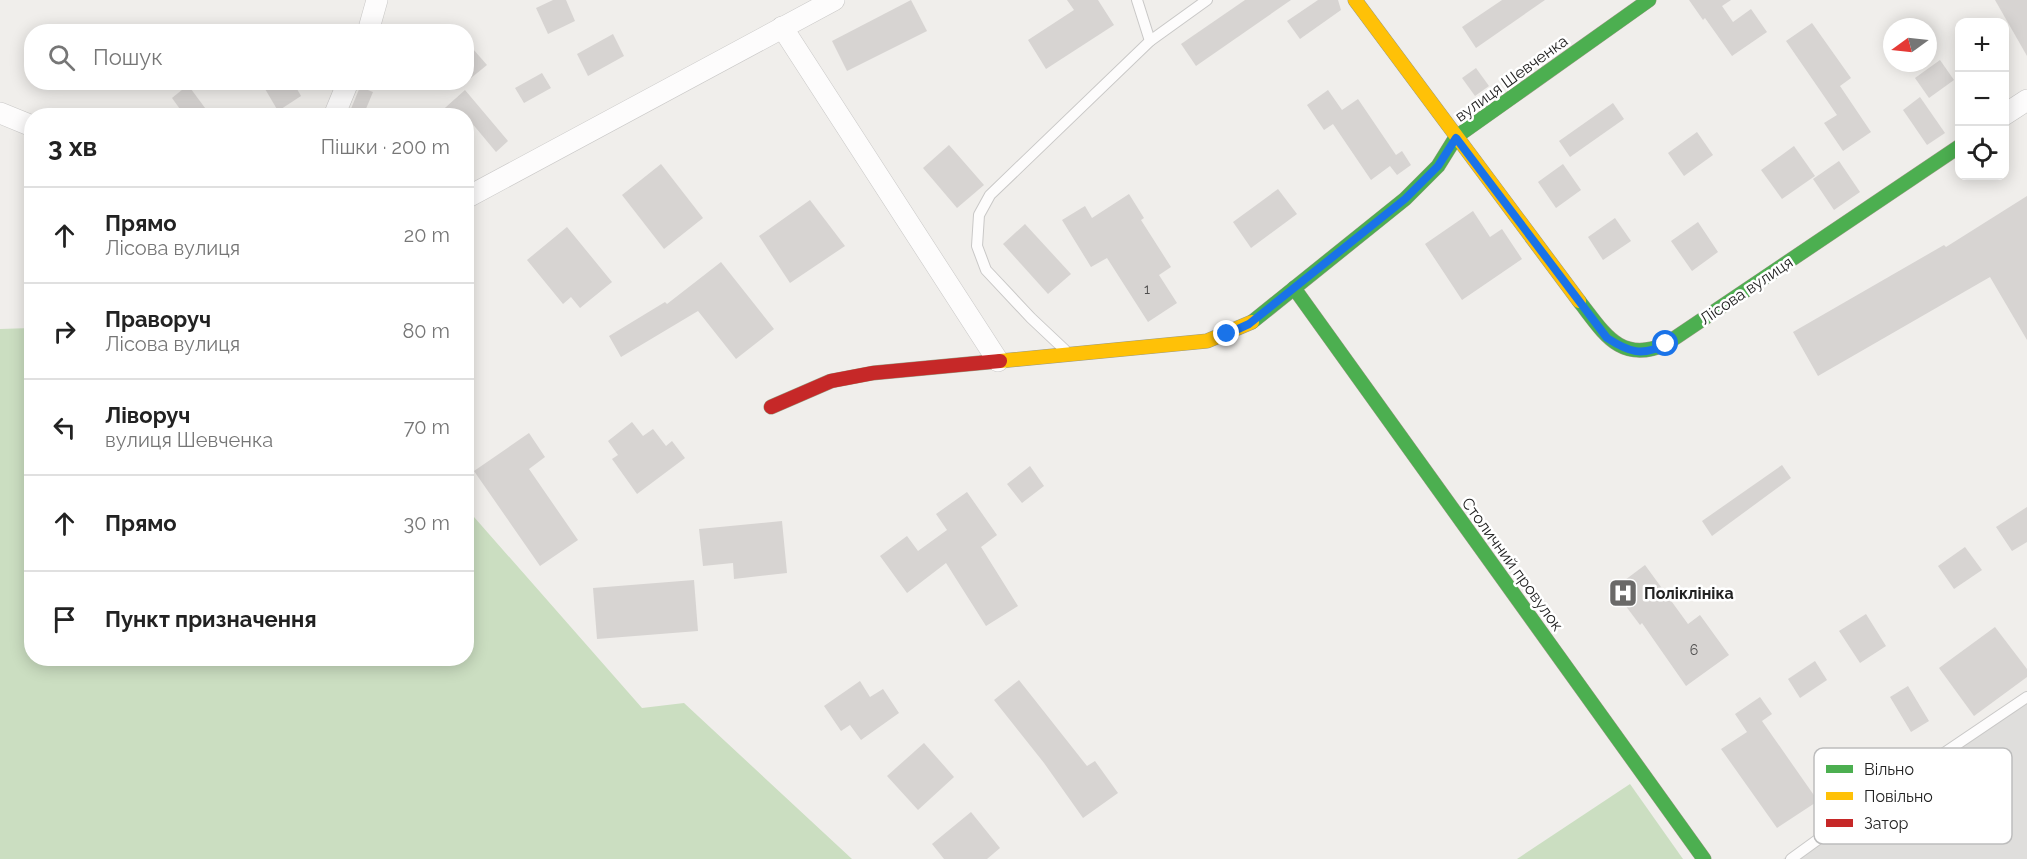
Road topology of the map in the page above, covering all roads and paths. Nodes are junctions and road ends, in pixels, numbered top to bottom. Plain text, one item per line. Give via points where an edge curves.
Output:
1 (377, 0) edge
2 (834, 0) edge
3 (1137, 0) edge
4 (1207, 0) edge
5 (1355, 0) edge
6 (1649, 0) edge
7 (370, 24) edge
8 (782, 27) junction
9 (1150, 41) junction
10 (345, 90) edge
11 (2027, 100) edge
12 (337, 108) edge
13 (0, 113) edge
14 (2009, 113) edge
15 (24, 123) edge
16 (1456, 138) junction
17 (1955, 149) edge
18 (474, 194) edge
19 (1294, 288) junction
20 (1070, 354) junction
21 (998, 361) junction
22 (771, 407) dead end
23 (2027, 697) edge
24 (1952, 748) edge
25 (1814, 842) edge
26 (1704, 859) edge
27 (1791, 859) edge

1 - 7 street
2 - 8 street
3 - 9 lane
4 - 9 lane
5 - 16 street, Лісова вулиця
6 - 16 street, вулиця Шевченка
8 - 18 street
8 - 21 street
9 - 20 lane via 990,195 980,215 976,246 986,270
10 - 12 street
11 - 14 street
13 - 15 street
16 - 17 street, Лісова вулиця via 1607,338 1626,350 1651,352
16 - 19 street, вулиця Шевченка via 1438,166 1405,199
19 - 20 street, вулиця Шевченка via 1249,324 1207,340
19 - 26 street, Столичний провулок
20 - 21 street, вулиця Шевченка
21 - 22 street, вулиця Шевченка via 831,381
23 - 24 lane
25 - 27 lane

